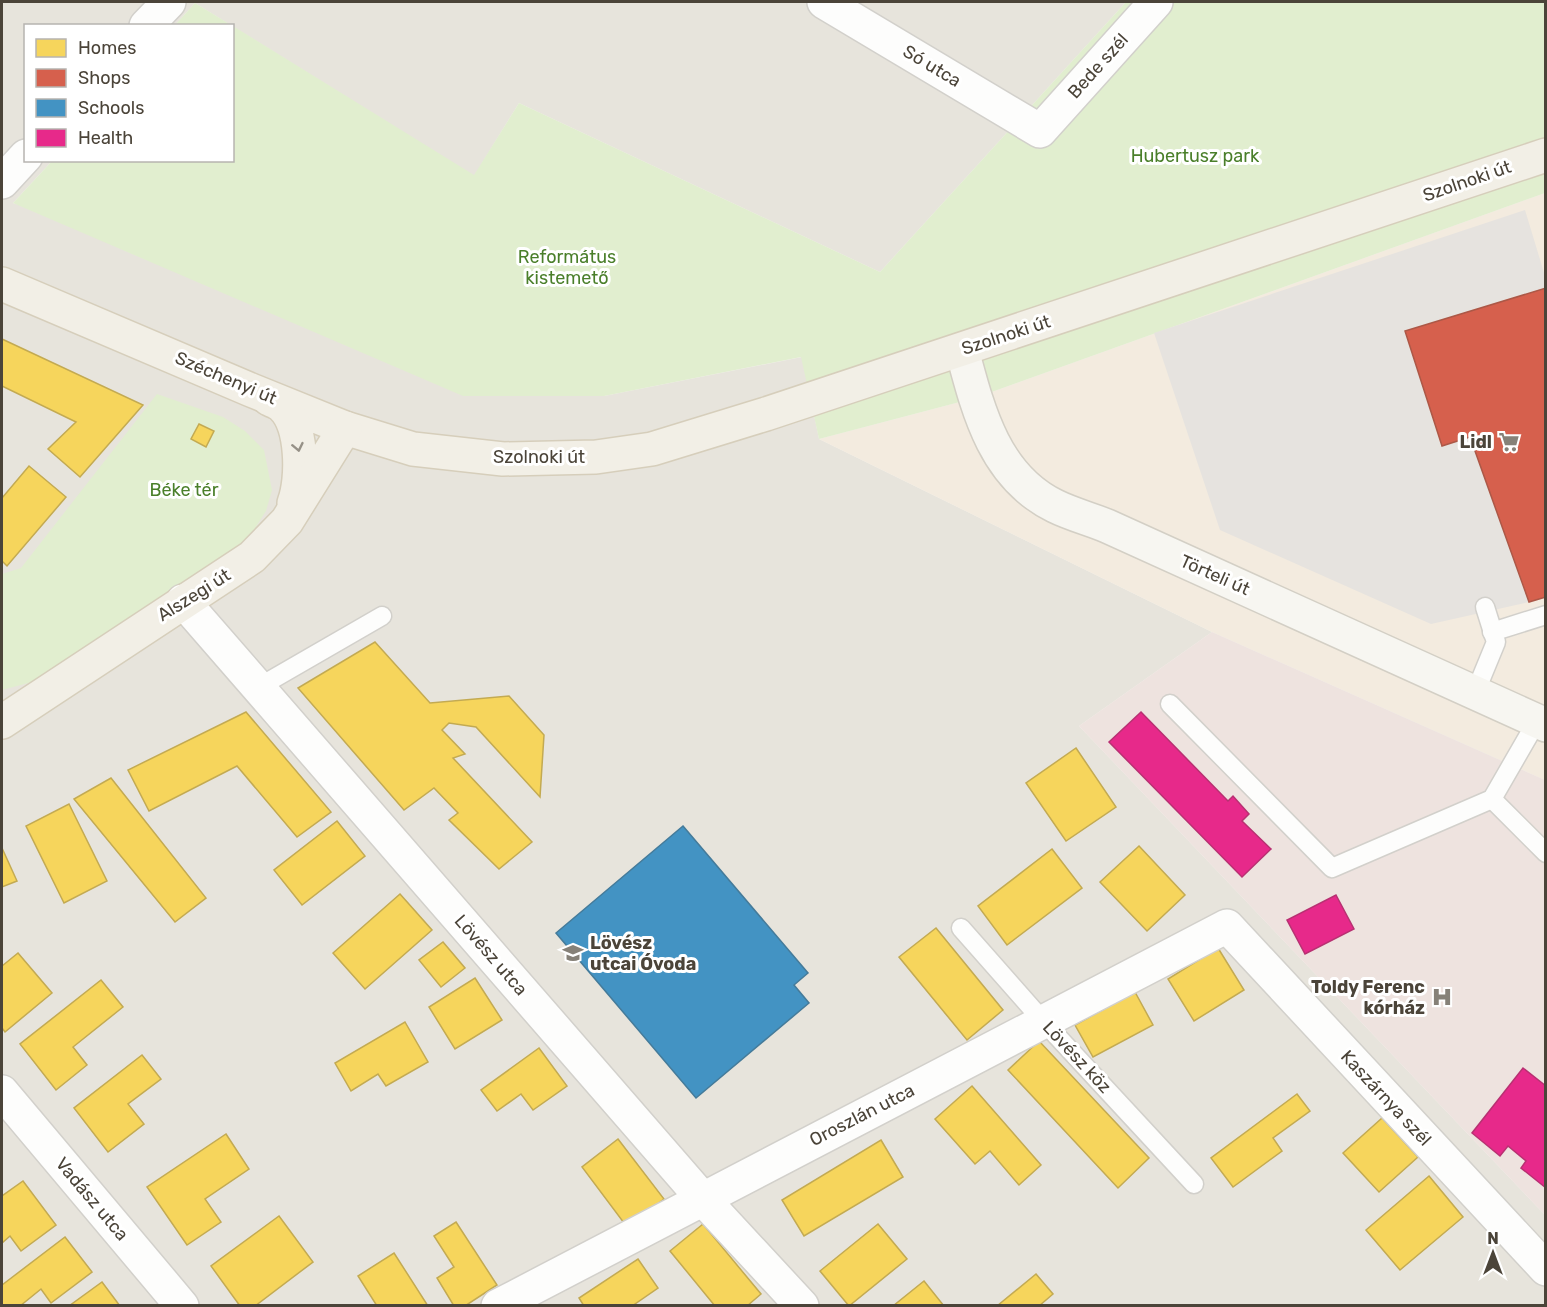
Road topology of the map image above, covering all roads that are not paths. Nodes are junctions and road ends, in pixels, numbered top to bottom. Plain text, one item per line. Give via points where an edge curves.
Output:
1 (169, 2) edge
2 (824, 2) edge
3 (1156, 2) edge
4 (148, 24) edge
5 (1040, 131) joint
6 (1545, 154) edge
7 (24, 158) edge
8 (2, 182) edge
9 (2, 284) edge
10 (962, 350) junction
11 (251, 390) junction
12 (345, 428) junction
13 (456, 455) joint
14 (287, 521) junction
15 (183, 601) junction
16 (1485, 607) dead end
17 (1545, 615) edge
18 (381, 616) dead end
19 (1492, 632) junction
20 (259, 687) junction
21 (1475, 693) junction
22 (1170, 704) dead end
23 (6, 714) edge
24 (1541, 723) edge
25 (1492, 799) junction
26 (1545, 853) edge
27 (1227, 926) joint
28 (962, 928) dead end
29 (1043, 1022) junction
30 (2, 1092) edge
31 (1194, 1184) dead end
32 (702, 1198) junction
33 (1545, 1269) edge
34 (183, 1305) edge
35 (498, 1305) edge
36 (802, 1305) edge

1 - 4 street
2 - 5 street, Só utca
3 - 5 street, Bede szél
6 - 10 main road, Szolnoki út
7 - 8 street
9 - 11 main road, Széchenyi út
10 - 13 main road, Szolnoki út via 652,449 556,460
10 - 21 main road, Törteli út via 994,447 1015,478 1054,506 1107,526
11 - 12 main road, Széchenyi út
11 -> 14 main road via 282,406 291,420 300,452 300,486
12 - 13 main road, Széchenyi út via 413,448
12 - 14 main road, Alszegi út
14 - 15 main road, Alszegi út via 252,557
15 - 20 street, Lövész utca
15 - 23 main road, Alszegi út
16 - 19 lane
17 - 19 lane
18 - 20 lane
19 - 21 lane via 1496,642
20 - 32 street, Lövész utca
21 - 24 main road, Törteli út
22 - 25 lane via 1332,868
24 - 25 lane
25 - 26 lane
27 - 29 street, Oroszlán utca
27 - 33 street, Kaszárnya szél
28 - 29 lane, Lövész köz
29 - 31 lane, Lövész köz
29 - 32 street, Oroszlán utca
30 - 34 street, Vadász utca
32 - 35 street, Oroszlán utca
32 - 36 street, Lövész utca

